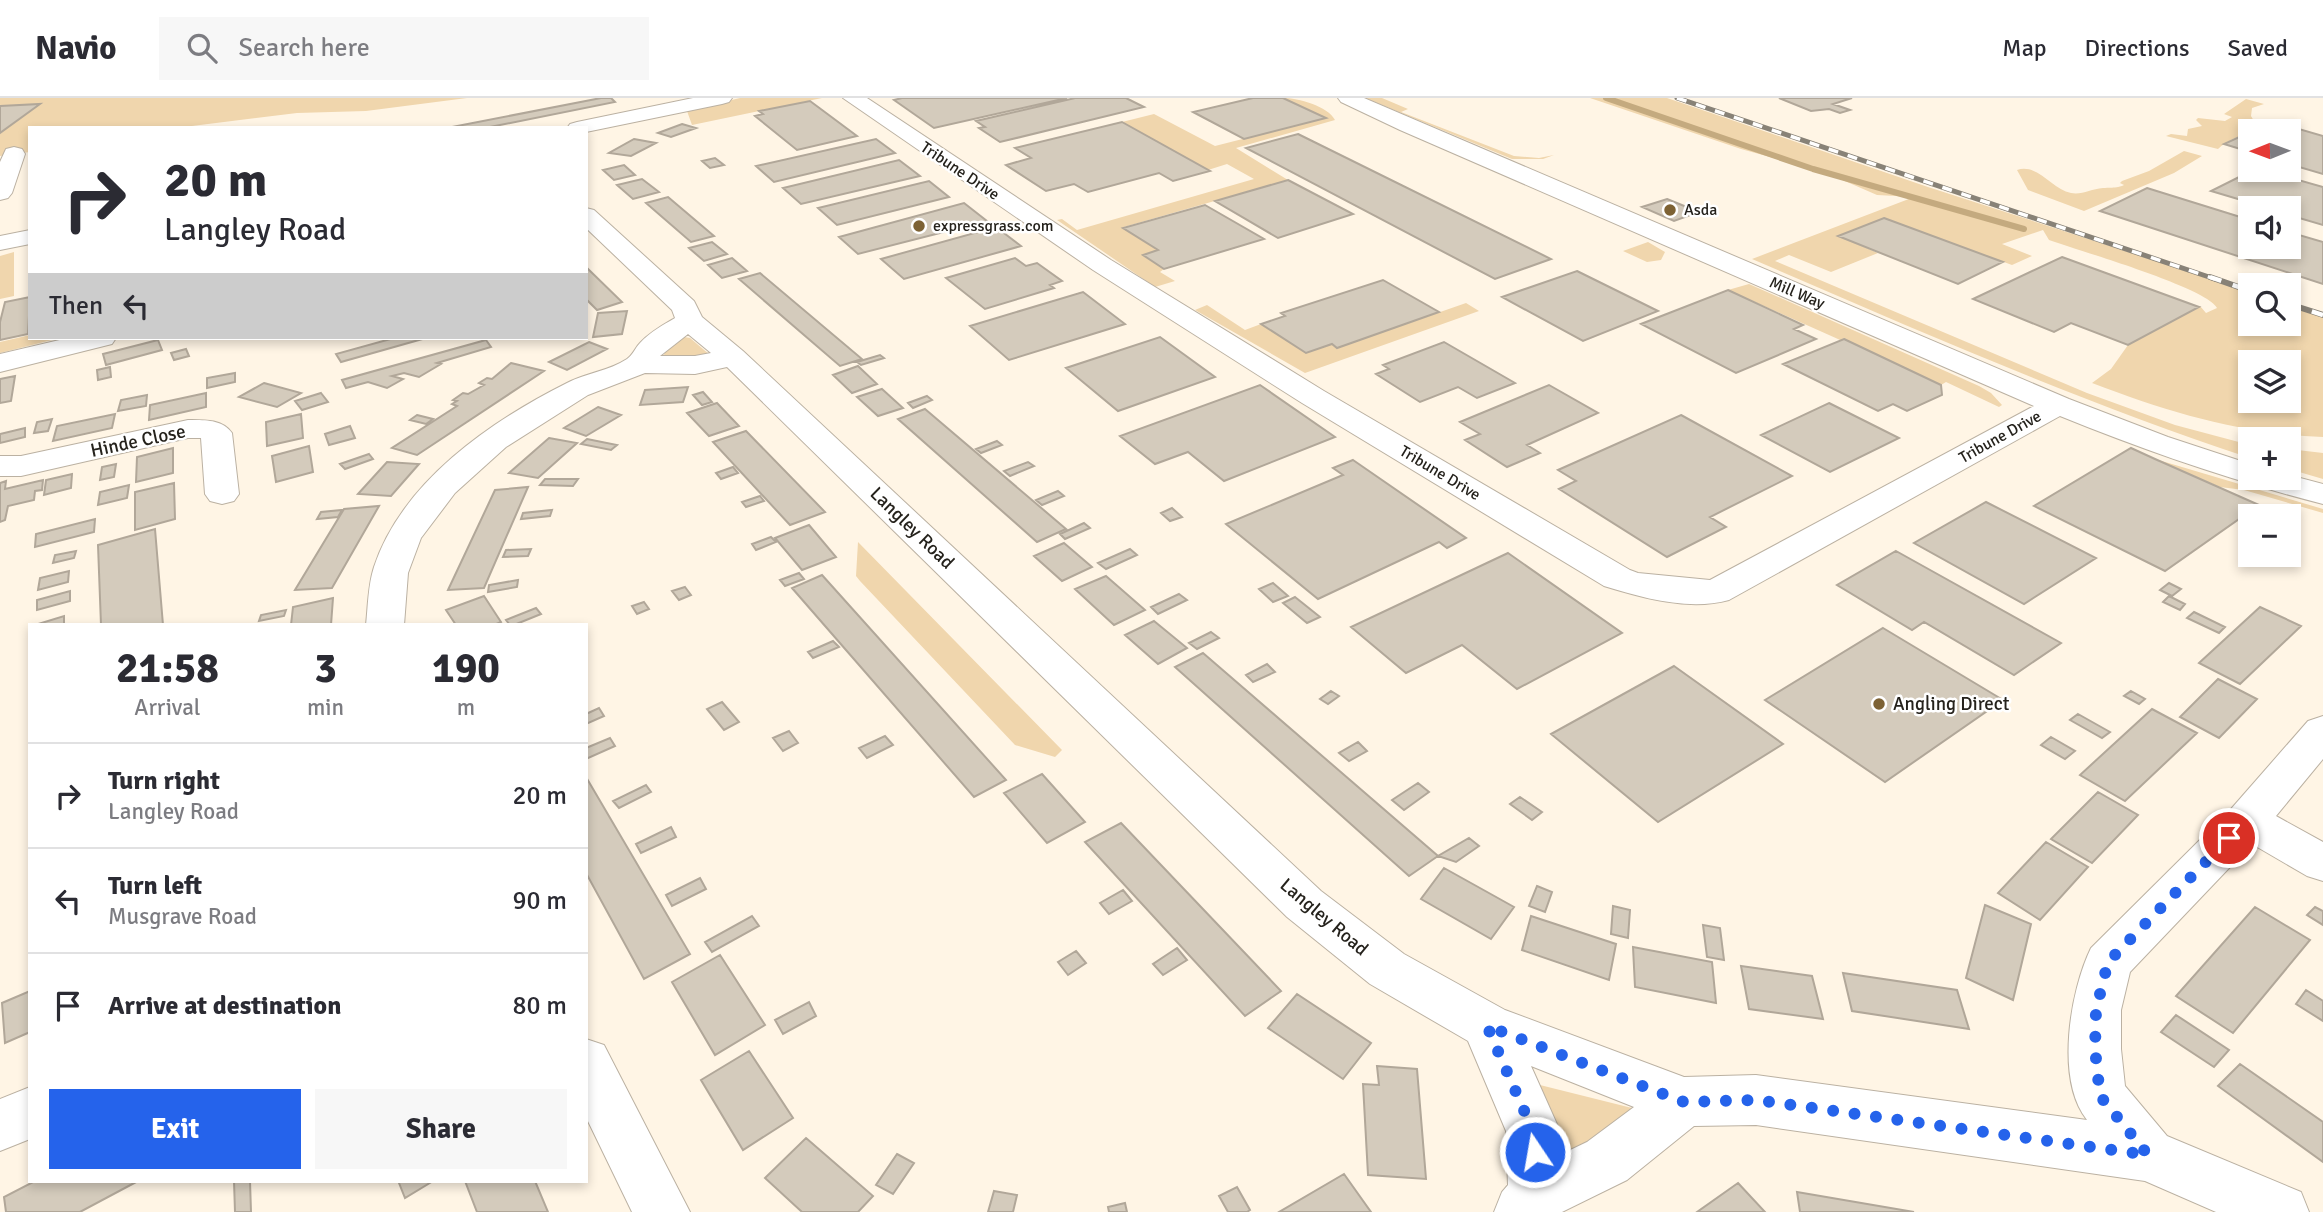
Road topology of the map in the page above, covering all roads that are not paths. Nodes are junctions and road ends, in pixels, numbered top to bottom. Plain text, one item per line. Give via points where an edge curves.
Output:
1 (722, 98) edge
2 (853, 98) edge
3 (1348, 98) edge
4 (587, 126) edge
5 (14, 154) dead end
6 (0, 193) edge
7 (590, 224) edge
8 (28, 237) edge
9 (0, 243) edge
10 (690, 321) junction
11 (94, 340) edge
12 (733, 357) junction
13 (0, 363) edge
14 (641, 364) junction
15 (2058, 405) junction
16 (0, 466) edge
17 (2238, 471) edge
18 (2301, 488) edge
19 (222, 494) dead end
20 (2323, 494) edge
21 (385, 623) edge
22 (2323, 731) edge
23 (2247, 821) junction
24 (2323, 863) edge
25 (1487, 1026) junction
26 (588, 1066) edge
27 (1684, 1102) junction
28 (28, 1113) edge
29 (0, 1126) edge
30 (2148, 1155) junction
31 (1530, 1204) edge
32 (662, 1212) edge
33 (2281, 1212) edge

1 - 4 street
2 - 15 street, Tribune Drive via 1102,265 1313,397 1617,578 1646,588 1716,592
3 - 15 street, Mill Way
5 - 6 street
7 - 10 street, Langley Road via 684,307
8 - 9 street
10 - 12 street, Langley Road
10 - 14 street via 649,350
11 - 13 street
12 - 14 street via 695,365
12 - 25 street, Langley Road via 1304,904 1387,969
14 - 21 street via 542,409 488,444 459,471 403,540 387,591
15 - 17 street, Mill Way
16 - 19 street, Hinde Close via 20,466 188,429 207,429 216,433
18 - 20 street
22 - 23 street
23 - 24 street
23 - 30 street via 2108,962 2096,1010 2100,1096
25 - 27 street, Langley Road
25 - 31 street via 1533,1131
26 - 32 street
27 - 30 street, Langley Road via 1756,1100
27 - 31 street via 1607,1161
28 - 29 street
30 - 33 street, Langley Road

